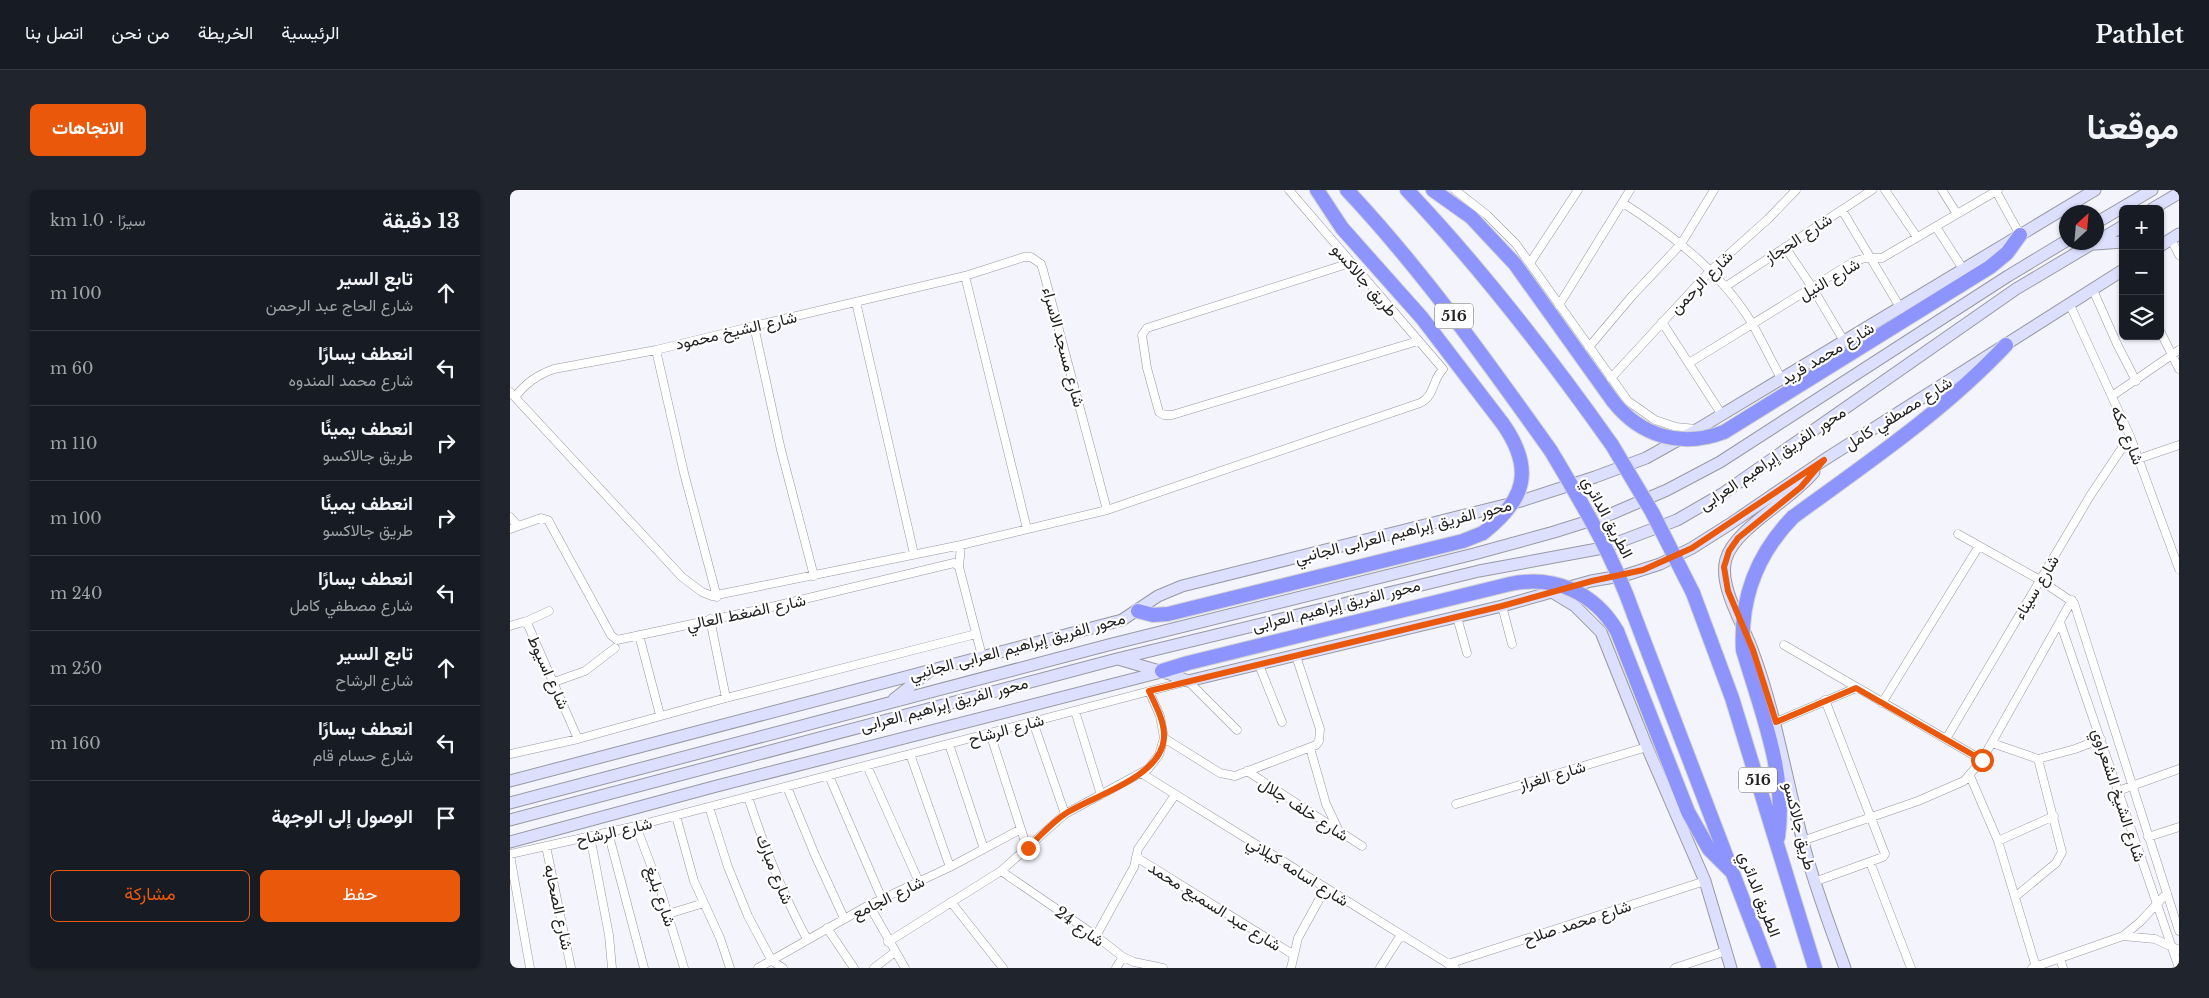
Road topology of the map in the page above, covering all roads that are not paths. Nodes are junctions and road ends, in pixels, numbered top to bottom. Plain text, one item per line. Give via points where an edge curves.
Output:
1 (1289, 190) edge
2 (1317, 190) edge
3 (1347, 190) edge
4 (1407, 190) edge
5 (1433, 190) edge
6 (1455, 190) edge
7 (1578, 190) edge
8 (1630, 190) edge
9 (1714, 190) edge
10 (1796, 190) edge
11 (1872, 190) edge
12 (1885, 190) edge
13 (1942, 190) edge
14 (1997, 190) edge
15 (2095, 190) edge
16 (2152, 190) edge
17 (2179, 193) edge
18 (2079, 194) edge
19 (1623, 203) junction
20 (2159, 205) edge
21 (1842, 210) junction
22 (1957, 214) junction
23 (2104, 218) edge
24 (1936, 226) junction
25 (2119, 228) edge
26 (2020, 235) junction
27 (1917, 237) junction
28 (2170, 237) edge
29 (2104, 238) edge
30 (2119, 242) edge
31 (2104, 243) edge
32 (1681, 244) junction
33 (2059, 245) edge
34 (1785, 247) junction
35 (2083, 250) edge
36 (2179, 256) edge
37 (1872, 258) junction
38 (1350, 263) junction
39 (1530, 263) junction
40 (1963, 269) junction
41 (1710, 271) junction
42 (2119, 273) edge
43 (965, 276) junction
44 (1725, 287) junction
45 (1812, 287) junction
46 (2093, 290) junction
47 (856, 302) junction
48 (1559, 305) junction
49 (2070, 305) junction
50 (1901, 309) junction
51 (1662, 322) junction
52 (1752, 324) junction
53 (754, 326) junction
54 (2164, 336) edge
55 (1418, 341) junction
56 (1844, 341) junction
57 (2006, 345) junction
58 (1589, 347) junction
59 (656, 350) junction
60 (2176, 352) edge
61 (1689, 363) junction
62 (2179, 369) edge
63 (1611, 378) junction
64 (1782, 380) junction
65 (2136, 381) junction
66 (512, 395) edge
67 (2112, 396) junction
68 (1722, 415) junction
69 (1698, 429) junction
70 (2130, 436) junction
71 (2179, 445) edge
72 (2138, 459) junction
73 (1824, 460) junction
74 (1547, 493) joint
75 (1107, 510) junction
76 (510, 517) edge
77 (514, 528) edge
78 (1027, 529) junction
79 (1958, 534) dead end
80 (961, 545) junction
81 (1979, 546) junction
82 (914, 554) junction
83 (959, 567) junction
84 (2179, 569) edge
85 (814, 576) junction
86 (2040, 580) junction
87 (1552, 592) junction
88 (716, 597) junction
89 (2072, 600) junction
90 (1502, 606) junction
91 (549, 611) dead end
92 (1138, 611) junction
93 (1457, 617) junction
94 (710, 620) junction
95 (525, 622) junction
96 (2060, 622) junction
97 (510, 626) edge
98 (976, 634) junction
99 (639, 635) junction
100 (1512, 644) dead end
101 (1784, 645) dead end
102 (615, 648) dead end
103 (1467, 653) dead end
104 (982, 656) junction
105 (1296, 656) junction
106 (1117, 659) junction
107 (1258, 665) junction
108 (932, 669) junction
109 (1162, 671) junction
110 (1188, 681) junction
111 (554, 682) junction
112 (1856, 688) junction
113 (1149, 691) junction
114 (726, 698) junction
115 (1826, 700) junction
116 (890, 702) junction
117 (1882, 702) junction
118 (1075, 711) junction
119 (660, 715) junction
120 (1033, 722) junction
121 (1282, 722) dead end
122 (1776, 722) junction
123 (1237, 730) dead end
124 (990, 733) junction
125 (578, 738) junction
126 (1164, 738) junction
127 (1946, 739) junction
128 (2101, 739) junction
129 (1992, 743) junction
130 (949, 744) junction
131 (1647, 747) junction
132 (1310, 748) junction
133 (510, 754) edge
134 (910, 754) junction
135 (2038, 759) junction
136 (1982, 760) junction
137 (867, 766) junction
138 (2179, 769) edge
139 (1247, 771) junction
140 (1141, 773) junction
141 (829, 776) junction
142 (1970, 776) junction
143 (510, 781) edge
144 (2131, 786) junction
145 (787, 787) junction
146 (2118, 791) junction
147 (1101, 795) junction
148 (1175, 795) junction
149 (748, 797) junction
150 (510, 803) edge
151 (1456, 804) dead end
152 (709, 807) junction
153 (1065, 814) junction
154 (676, 816) junction
155 (2054, 816) junction
156 (1872, 817) junction
157 (510, 820) edge
158 (636, 826) junction
159 (2179, 827) edge
160 (1020, 829) junction
161 (1339, 831) junction
162 (608, 832) junction
163 (590, 836) junction
164 (2148, 837) junction
165 (1802, 841) junction
166 (1998, 841) junction
167 (510, 842) edge
168 (1777, 842) junction
169 (546, 846) junction
170 (1362, 846) dead end
171 (1028, 848) junction
172 (984, 849) junction
173 (510, 854) edge
174 (1136, 857) junction
175 (1870, 862) junction
176 (950, 867) junction
177 (1001, 871) junction
178 (1734, 874) junction
179 (1705, 881) junction
180 (919, 882) junction
181 (1814, 882) junction
182 (1324, 889) junction
183 (2167, 893) junction
184 (2015, 897) junction
185 (882, 899) junction
186 (951, 902) junction
187 (704, 903) junction
188 (868, 905) junction
189 (2156, 906) junction
190 (668, 914) junction
191 (844, 918) junction
192 (827, 928) junction
193 (2179, 930) edge
194 (1400, 935) junction
195 (1096, 936) junction
196 (2122, 936) junction
197 (807, 939) junction
198 (888, 942) junction
199 (2170, 944) junction
200 (2179, 950) edge
201 (1726, 951) junction
202 (895, 952) junction
203 (1294, 955) junction
204 (1123, 957) junction
205 (2060, 958) junction
206 (772, 961) junction
207 (1452, 966) edge
208 (2034, 967) edge
209 (530, 968) edge
210 (571, 968) edge
211 (612, 968) edge
212 (644, 968) edge
213 (684, 968) edge
214 (730, 968) edge
215 (758, 968) edge
216 (783, 968) edge
217 (854, 968) edge
218 (874, 968) edge
219 (905, 968) edge
220 (1002, 968) edge
221 (1116, 968) edge
222 (1163, 968) edge
223 (1291, 968) edge
224 (1380, 968) edge
225 (1675, 968) edge
226 (1731, 968) edge
227 (1769, 968) edge
228 (1815, 968) edge
229 (1845, 968) edge
230 (1911, 968) edge
231 (2063, 968) edge
232 (2178, 968) edge

1 - 38 street, طريق جالاكسو
2 - 92 highway, bridge via 1342,228 1422,318 1503,424 1521,460 1520,487 1508,512 1483,533 1463,541 1168,614
3 - 178 highway, الطريق الدائري / 516, bridge via 1448,308 1551,451 1601,536
4 - 168 highway, الطريق الدائري / 516, bridge via 1450,237 1555,366 1612,445 1652,512 1694,593 1732,698
5 - 26 highway, bridge via 1470,217 1510,258 1624,414 1637,425 1668,438 1697,440 1724,432 1990,267 2007,253
6 - 39 street via 1498,225
7 - 39 street
8 - 19 street
9 - 32 street
10 - 41 street, شارع الرحمن
11 - 21 street, شارع الحجاز
12 - 27 street
13 - 22 street
14 - 22 street, شارع النيل
14 - 26 street
15 - 18 street, شارع محمد فريد
16 - 23 street
17 - 20 street
18 - 26 street, شارع محمد فريد
19 - 32 street
19 - 48 street
21 - 34 street, شارع الحجاز
21 - 37 street
22 - 24 street, شارع النيل
24 - 27 street, شارع النيل
24 - 40 street
25 - 29 street, محور الفريق إبراهيم العرابى
26 - 40 street, شارع محمد فريد
27 - 37 street, شارع النيل via 1882,258
28 - 36 street
30 - 31 street
32 - 41 street
32 - 58 street
33 - 116 street, محور الفريق إبراهيم العرابى via 1720,462 1611,514 1474,554
34 - 44 street, شارع الحجاز
34 - 45 street
35 - 106 street, محور الفريق إبراهيم العرابى via 2016,290 1722,494 1677,520 1595,550 1479,571
37 - 45 street, شارع النيل via 1855,262
37 - 50 street
38 - 55 street, طريق جالاكسو
38 - 55 street via 1147,328 1142,336 1159,412 1172,415
39 - 48 street
40 - 50 street, شارع محمد فريد
41 - 44 street
41 - 51 street, شارع الرحمن
42 - 46 street, شارع مصطفي كامل
43 - 47 street, شارع الشيخ محمود
43 - 75 street, شارع مسجد الاسراء via 1028,256 1041,264
43 - 78 street
44 - 52 street
45 - 52 street, شارع النيل
45 - 56 street
46 - 49 street, شارع مصطفي كامل
46 - 65 street
47 - 53 street, شارع الشيخ محمود
47 - 82 street
48 - 58 street
49 - 57 street, شارع مصطفي كامل
49 - 67 street, شارع مكه
50 - 56 street, شارع محمد فريد
51 - 61 street
51 - 63 street, شارع الرحمن
52 - 61 street, شارع النيل
52 - 64 street
53 - 59 street, شارع الشيخ محمود
53 - 85 street via 781,450
54 - 60 street
55 - 75 street, طريق جالاكسو via 1443,369 1431,394 1420,404
56 - 64 street, شارع محمد فريد
57 - 73 street, شارع مصطفي كامل
57 - 168 highway, bridge via 1968,384 1926,419 1793,517 1765,551 1753,577 1744,613 1743,650 1778,777 1781,815
58 - 63 street
59 - 66 street, شارع الشيخ محمود via 554,369 532,379
59 - 88 street
60 - 62 street
60 - 65 street
61 - 68 street
63 - 69 street via 1628,401 1646,415 1671,426
64 - 68 street, شارع محمد فريد
65 - 67 street
66 - 88 street via 682,577 702,592
67 - 70 street, شارع مكه
68 - 69 street, شارع محمد فريد
69 - 74 street, شارع محمد فريد via 1646,458
70 - 72 street, شارع مكه
70 - 86 street, شارع سيناء
71 - 72 street
72 - 84 street, شارع مكه
73 - 87 street, شارع مصطفي كامل via 1730,524 1676,556 1635,572
73 - 122 street, طريق جالاكسو via 1801,487 1738,538 1724,567 1728,591 1753,650
74 - 92 street, محور الفريق إبراهيم العرابى الجانبي via 1182,586 1158,596
75 - 78 street
76 - 77 street
77 - 99 street, شارع الضغط العالي via 542,518 548,520 614,638 621,640
78 - 80 street
79 - 81 street
80 - 82 street
80 - 83 street
81 - 86 street
81 - 117 street
82 - 85 street
83 - 94 street, شارع الضغط العالي via 951,563
83 - 98 street
85 - 88 street
86 - 89 street
86 - 127 street, شارع سيناء
87 - 90 street, شارع مصطفي كامل
87 - 131 street via 1584,614 1601,632
89 - 96 street
89 - 144 street, شارع الشيخ الشعراوي
90 - 93 street, شارع الرشاح
90 - 100 street
91 - 95 street
92 - 104 street, محور الفريق إبراهيم العرابى الجانبي via 1122,620
93 - 103 street
93 - 105 street, شارع الرشاح
94 - 99 street, شارع الضغط العالي
94 - 114 street
95 - 97 street, شارع اسيوط
95 - 111 street, شارع اسيوط
96 - 128 street, شارع الشيخ الشعراوي
96 - 129 street
98 - 104 street
98 - 114 street
99 - 119 street
101 - 112 street
102 - 111 street via 585,671
104 - 108 street, محور الفريق إبراهيم العرابى الجانبي
105 - 107 street, شارع الرشاح
105 - 132 street via 1320,729 1319,740
106 - 109 street
106 - 157 street, محور الفريق إبراهيم العرابى
107 - 110 street, شارع الرشاح
107 - 121 street
108 - 116 street
108 - 143 street, محور الفريق إبراهيم العرابى الجانبي
109 - 110 street
109 - 167 street
109 - 178 highway, bridge via 1510,584 1538,581 1568,587 1596,605 1617,631 1688,812 1708,849
110 - 113 street, شارع الرشاح
110 - 123 street
111 - 125 street, شارع اسيوط
112 - 115 street
112 - 117 street
113 - 118 street, شارع الرشاح
113 - 126 street via 1160,716
114 - 119 street
115 - 122 street
115 - 156 street
116 - 150 street, محور الفريق إبراهيم العرابى
117 - 127 street
118 - 120 street, شارع الرشاح
118 - 147 street
119 - 125 street
120 - 124 street, شارع الرشاح
120 - 153 street
122 - 165 street, طريق جالاكسو
124 - 130 street, شارع الرشاح
124 - 160 street
125 - 133 street
126 - 139 street via 1220,773 1235,776
126 - 140 street via 1155,762
127 - 136 street
128 - 135 street
128 - 146 street, شارع الشيخ الشعراوي
129 - 135 street
129 - 136 street
130 - 134 street, شارع الرشاح
130 - 172 street
131 - 151 street, شارع الغراز
131 - 179 street
132 - 139 street
132 - 161 street via 1326,804
134 - 137 street, شارع الرشاح
134 - 176 street
135 - 155 street
136 - 142 street
137 - 141 street, شارع الرشاح
137 - 180 street
138 - 144 street
139 - 161 street, شارع خلف جلال
140 - 147 street
140 - 148 street, شارع اسامه كيلاني
141 - 145 street, شارع الرشاح
141 - 185 street
142 - 156 street via 1918,801
142 - 166 street
144 - 146 street
144 - 164 street, شارع الشيخ الشعراوي
145 - 149 street, شارع الرشاح
145 - 191 street
146 - 189 street, شارع الشيخ الشعراوي
147 - 153 street
148 - 174 street via 1138,849
148 - 182 street, شارع اسامه كيلاني
149 - 152 street, شارع الرشاح
149 - 197 street, شارع مبارك via 774,872
152 - 154 street, شارع الرشاح
152 - 206 street via 734,883
153 - 171 street
154 - 158 street, شارع الرشاح
154 - 187 street via 694,881
155 - 166 street
155 - 184 street via 2062,852 2060,857
156 - 165 street
156 - 175 street via 1885,854
158 - 162 street, شارع الرشاح
158 - 190 street, شارع بليغ
159 - 164 street
160 - 171 street
160 - 172 street, شارع الجامع
161 - 170 street, شارع خلف جلال
162 - 163 street, شارع الرشاح
162 - 212 street
163 - 169 street, شارع الرشاح
163 - 211 street via 610,935
164 - 183 street, شارع الشيخ الشعراوي
165 - 181 street, طريق جالاكسو
166 - 184 street
168 - 228 highway, الطريق الدائري / 516
169 - 173 street, شارع الرشاح
169 - 210 street, شارع الصحابه
171 - 177 street
172 - 176 street, شارع الجامع
173 - 209 street
174 - 195 street via 1134,867
174 - 203 street, شارع عبد السميع محمد
175 - 181 street
175 - 230 street
176 - 180 street, شارع الجامع
177 - 186 street
177 - 195 street, شارع 24
178 - 227 highway, الطريق الدائري / 516
179 - 201 street
179 - 207 street, شارع محمد صلاح
180 - 185 street, شارع الجامع
181 - 229 street, طريق جالاكسو
182 - 194 street, شارع اسامه كيلاني
182 - 203 street via 1301,931
183 - 189 street
183 - 193 street, شارع الشيخ الشعراوي
184 - 208 street
185 - 188 street, شارع الجامع
186 - 198 street
186 - 220 street
187 - 190 street
187 - 214 street
188 - 191 street, شارع الجامع
188 - 198 street
189 - 196 street
189 - 199 street, شارع الشيخ الشعراوي
190 - 213 street, شارع بليغ
191 - 192 street, شارع الجامع
192 - 197 street, شارع الجامع
192 - 217 street
194 - 207 street, شارع اسامه كيلاني
194 - 224 street
195 - 204 street, شارع 24
196 - 199 street via 2147,937
196 - 205 street
197 - 206 street, شارع الجامع
198 - 202 street
199 - 200 street
199 - 232 street, شارع الشيخ الشعراوي
201 - 225 street
201 - 226 street
202 - 218 street
202 - 219 street
203 - 223 street
204 - 221 street
204 - 222 street, شارع 24
205 - 208 street
205 - 231 street
206 - 215 street, شارع الجامع
206 - 216 street

